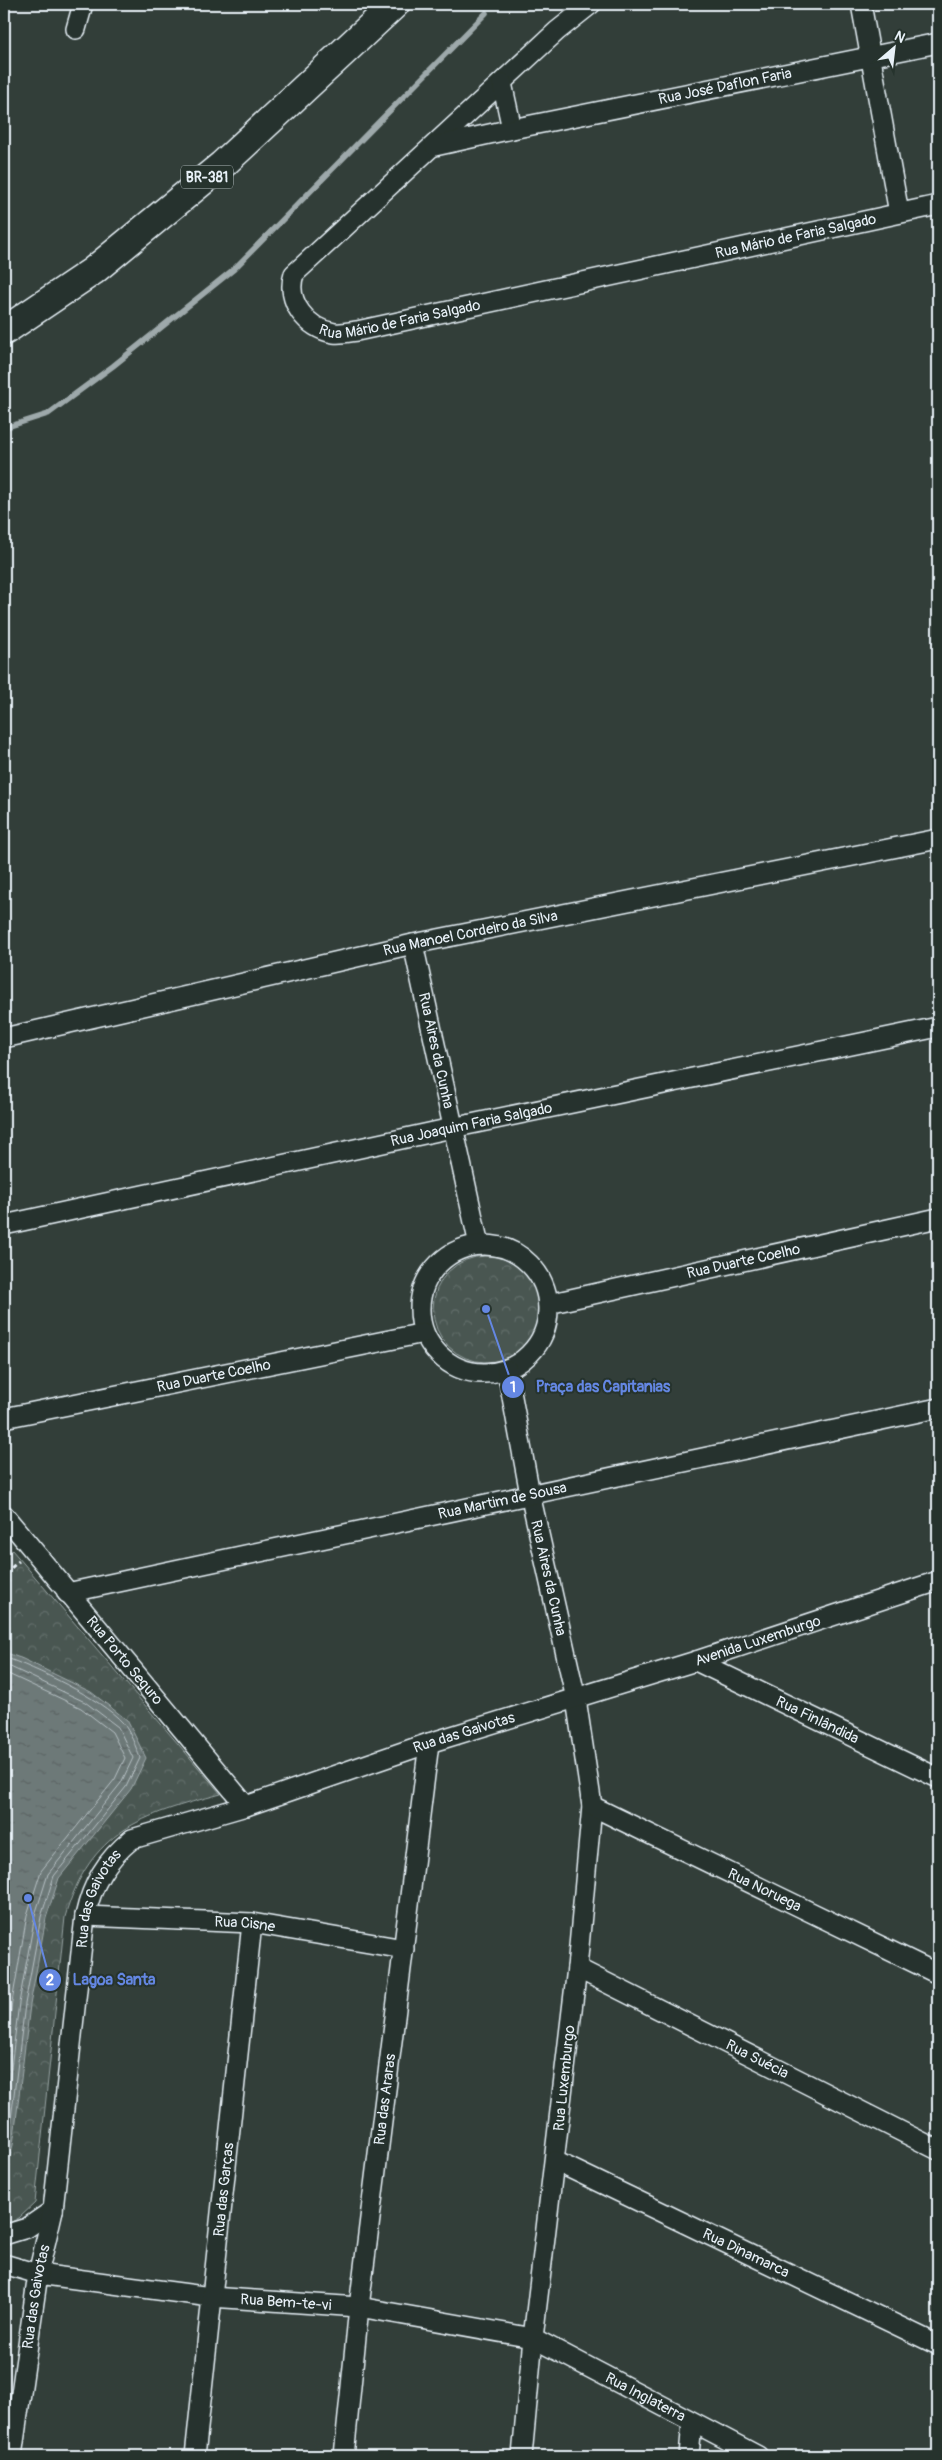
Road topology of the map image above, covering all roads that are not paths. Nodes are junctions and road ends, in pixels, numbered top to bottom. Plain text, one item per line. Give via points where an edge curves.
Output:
1 (82, 4) edge
2 (395, 4) edge
3 (591, 4) edge
4 (861, 4) edge
5 (76, 29) dead end
6 (938, 43) edge
7 (872, 57) junction
8 (502, 83) junction
9 (512, 129) junction
10 (434, 147) junction
11 (938, 205) edge
12 (899, 213) junction
13 (4, 331) edge
14 (938, 839) edge
15 (413, 944) junction
16 (938, 1027) edge
17 (4, 1038) edge
18 (452, 1128) junction
19 (938, 1218) edge
20 (4, 1225) edge
21 (479, 1245) junction
22 (548, 1304) junction
23 (424, 1333) junction
24 (506, 1370) junction
25 (938, 1408) edge
26 (4, 1418) edge
27 (530, 1494) junction
28 (4, 1514) edge
29 (936, 1584) edge
30 (67, 1593) junction
31 (696, 1661) junction
32 (576, 1699) junction
33 (429, 1743) junction
34 (938, 1778) edge
35 (246, 1806) junction
36 (592, 1806) junction
37 (85, 1916) junction
38 (252, 1923) junction
39 (404, 1949) junction
40 (577, 1968) junction
41 (938, 1974) edge
42 (938, 2150) edge
43 (555, 2161) junction
44 (53, 2210) junction
45 (4, 2235) edge
46 (4, 2264) edge
47 (38, 2274) junction
48 (211, 2297) junction
49 (359, 2307) junction
50 (533, 2338) junction
51 (938, 2345) edge
52 (10, 2408) edge
53 (692, 2422) junction
54 (12, 2456) edge
55 (195, 2456) edge
56 (344, 2456) edge
57 (522, 2456) edge
58 (689, 2456) edge
59 (758, 2456) edge

1 - 5 street
2 - 13 highway, BR-381 via 222,165 93,271
3 - 8 street, Rua Mário de Faria Salgado
4 - 7 street
6 - 7 street, Rua José Daflon Faria
7 - 9 street, Rua José Daflon Faria
7 - 12 street
8 - 9 street
8 - 10 street, Rua Mário de Faria Salgado
9 - 10 street, Rua José Daflon Faria
10 - 12 street, Rua Mário de Faria Salgado via 294,274 290,285 292,299 309,322 336,334 357,331
11 - 12 street, Rua Mário de Faria Salgado
14 - 15 street, Rua Manoel Cordeiro da Silva
15 - 17 street, Rua Manoel Cordeiro da Silva
15 - 18 street, Rua Aires da Cunha
16 - 18 street, Rua Joaquim Faria Salgado
18 - 20 street, Rua Joaquim Faria Salgado
18 - 21 street, Rua Aires da Cunha
19 - 22 street, Rua Duarte Coelho
21 - 22 street via 504,1248 525,1260 541,1280
21 - 23 street via 456,1251 436,1265 424,1286 419,1309
22 - 24 street via 546,1324 538,1344 524,1359
23 - 24 street via 440,1356 458,1368 478,1373
23 - 26 street, Rua Duarte Coelho
24 - 27 street, Rua Aires da Cunha
25 - 27 street, Rua Martim de Sousa
27 - 30 street, Rua Martim de Sousa
27 - 32 street, Rua Aires da Cunha
28 - 30 street, Rua Porto Seguro
29 - 31 street, Avenida Luxemburgo
30 - 35 street, Rua Porto Seguro
31 - 32 street, Avenida Luxemburgo
31 - 34 street, Rua Finlândida
32 - 33 street, Rua das Gaivotas
32 - 36 street, Rua Luxemburgo
33 - 35 street, Rua das Gaivotas
33 - 39 street, Rua das Araras
35 - 37 street, Rua das Gaivotas via 132,1839 102,1870
36 - 40 street, Rua Luxemburgo
36 - 41 street, Rua Noruega
37 - 38 street, Rua Cisne
37 - 44 street, Rua das Gaivotas
38 - 39 street, Rua Cisne
38 - 48 street, Rua das Garças
39 - 49 street, Rua das Araras
40 - 42 street, Rua Suécia
40 - 43 street, Rua Luxemburgo
43 - 50 street, Rua Luxemburgo
43 - 51 street, Rua Dinamarca
44 - 45 street via 27,2228
44 - 47 street, Rua das Gaivotas
46 - 47 street, Rua Bem-te-vi
47 - 48 street, Rua Bem-te-vi
47 - 52 street, Rua das Gaivotas
48 - 49 street, Rua Bem-te-vi
48 - 55 street, Rua das Garças
49 - 50 street, Rua Bem-te-vi
49 - 56 street, Rua das Araras
50 - 53 street, Rua Inglaterra
50 - 57 street, Rua Luxemburgo
52 - 54 street, Rua das Gaivotas
53 - 58 street
53 - 59 street, Rua Inglaterra

